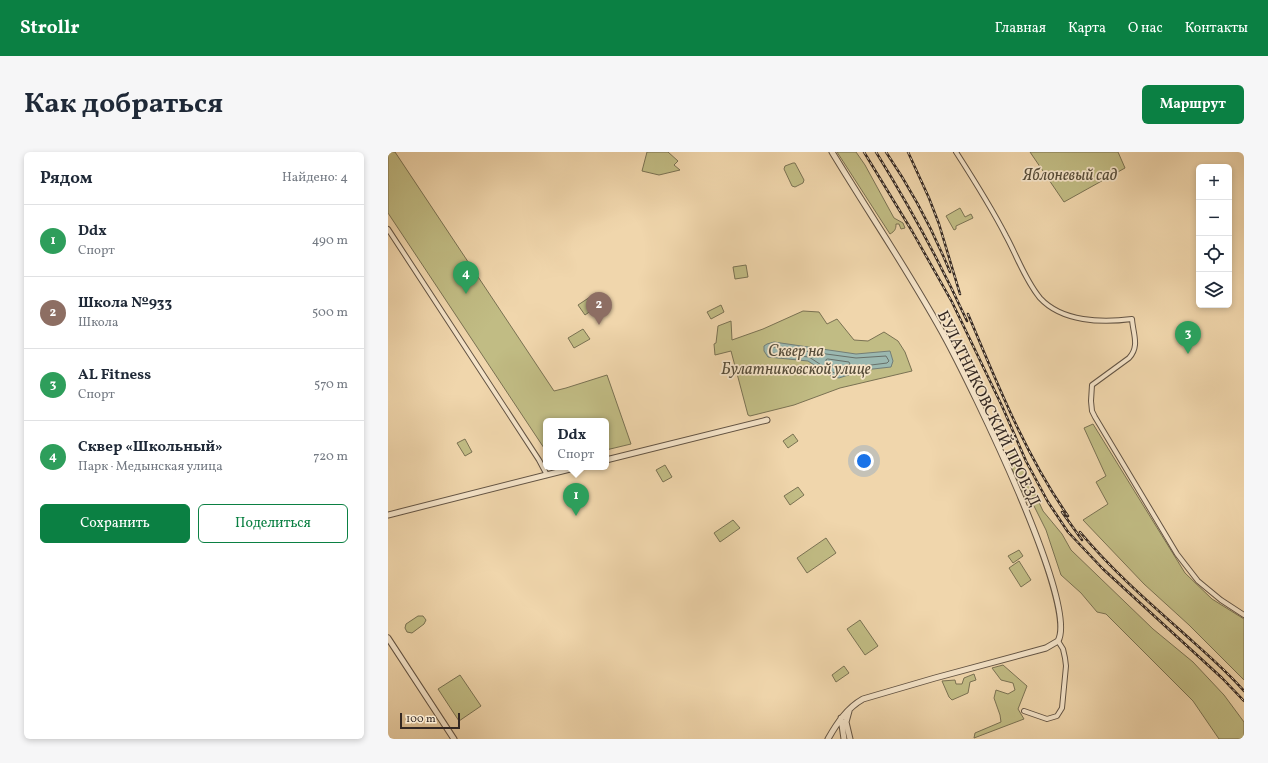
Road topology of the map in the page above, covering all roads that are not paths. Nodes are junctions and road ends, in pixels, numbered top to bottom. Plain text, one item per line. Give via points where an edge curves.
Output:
1 (832, 152) edge
2 (956, 152) edge
3 (388, 229) edge
4 (767, 420) dead end
5 (609, 459) edge
6 (543, 466) edge
7 (545, 470) edge
8 (567, 470) edge
9 (548, 475) junction
10 (388, 515) edge
11 (1244, 615) edge
12 (388, 638) edge
13 (1059, 643) junction
14 (850, 708) junction
15 (1024, 711) dead end
16 (840, 722) junction
17 (849, 737) edge
18 (454, 739) edge
19 (828, 739) edge
20 (844, 739) edge

1 - 13 street, БУЛАТНИКОВСКИЙ ПРОЕЗД via 945,338 1011,475 1027,511 1051,581 1060,619
2 - 11 street via 987,200 1024,272 1041,298 1065,314 1079,318 1106,322 1132,319 1136,343 1134,353 1092,385 1092,411 1155,520 1190,572 1198,582
3 - 6 street
4 - 5 street
7 - 9 street
8 - 9 street
9 - 10 street
12 - 18 street
13 - 14 street via 871,696
13 - 15 street, БУЛАТНИКОВСКИЙ ПРОЕЗД via 1065,654 1066,666 1062,708 1057,716 1047,719
14 - 16 street
14 - 17 street via 846,722
16 - 17 street
16 - 19 street
16 - 20 street

